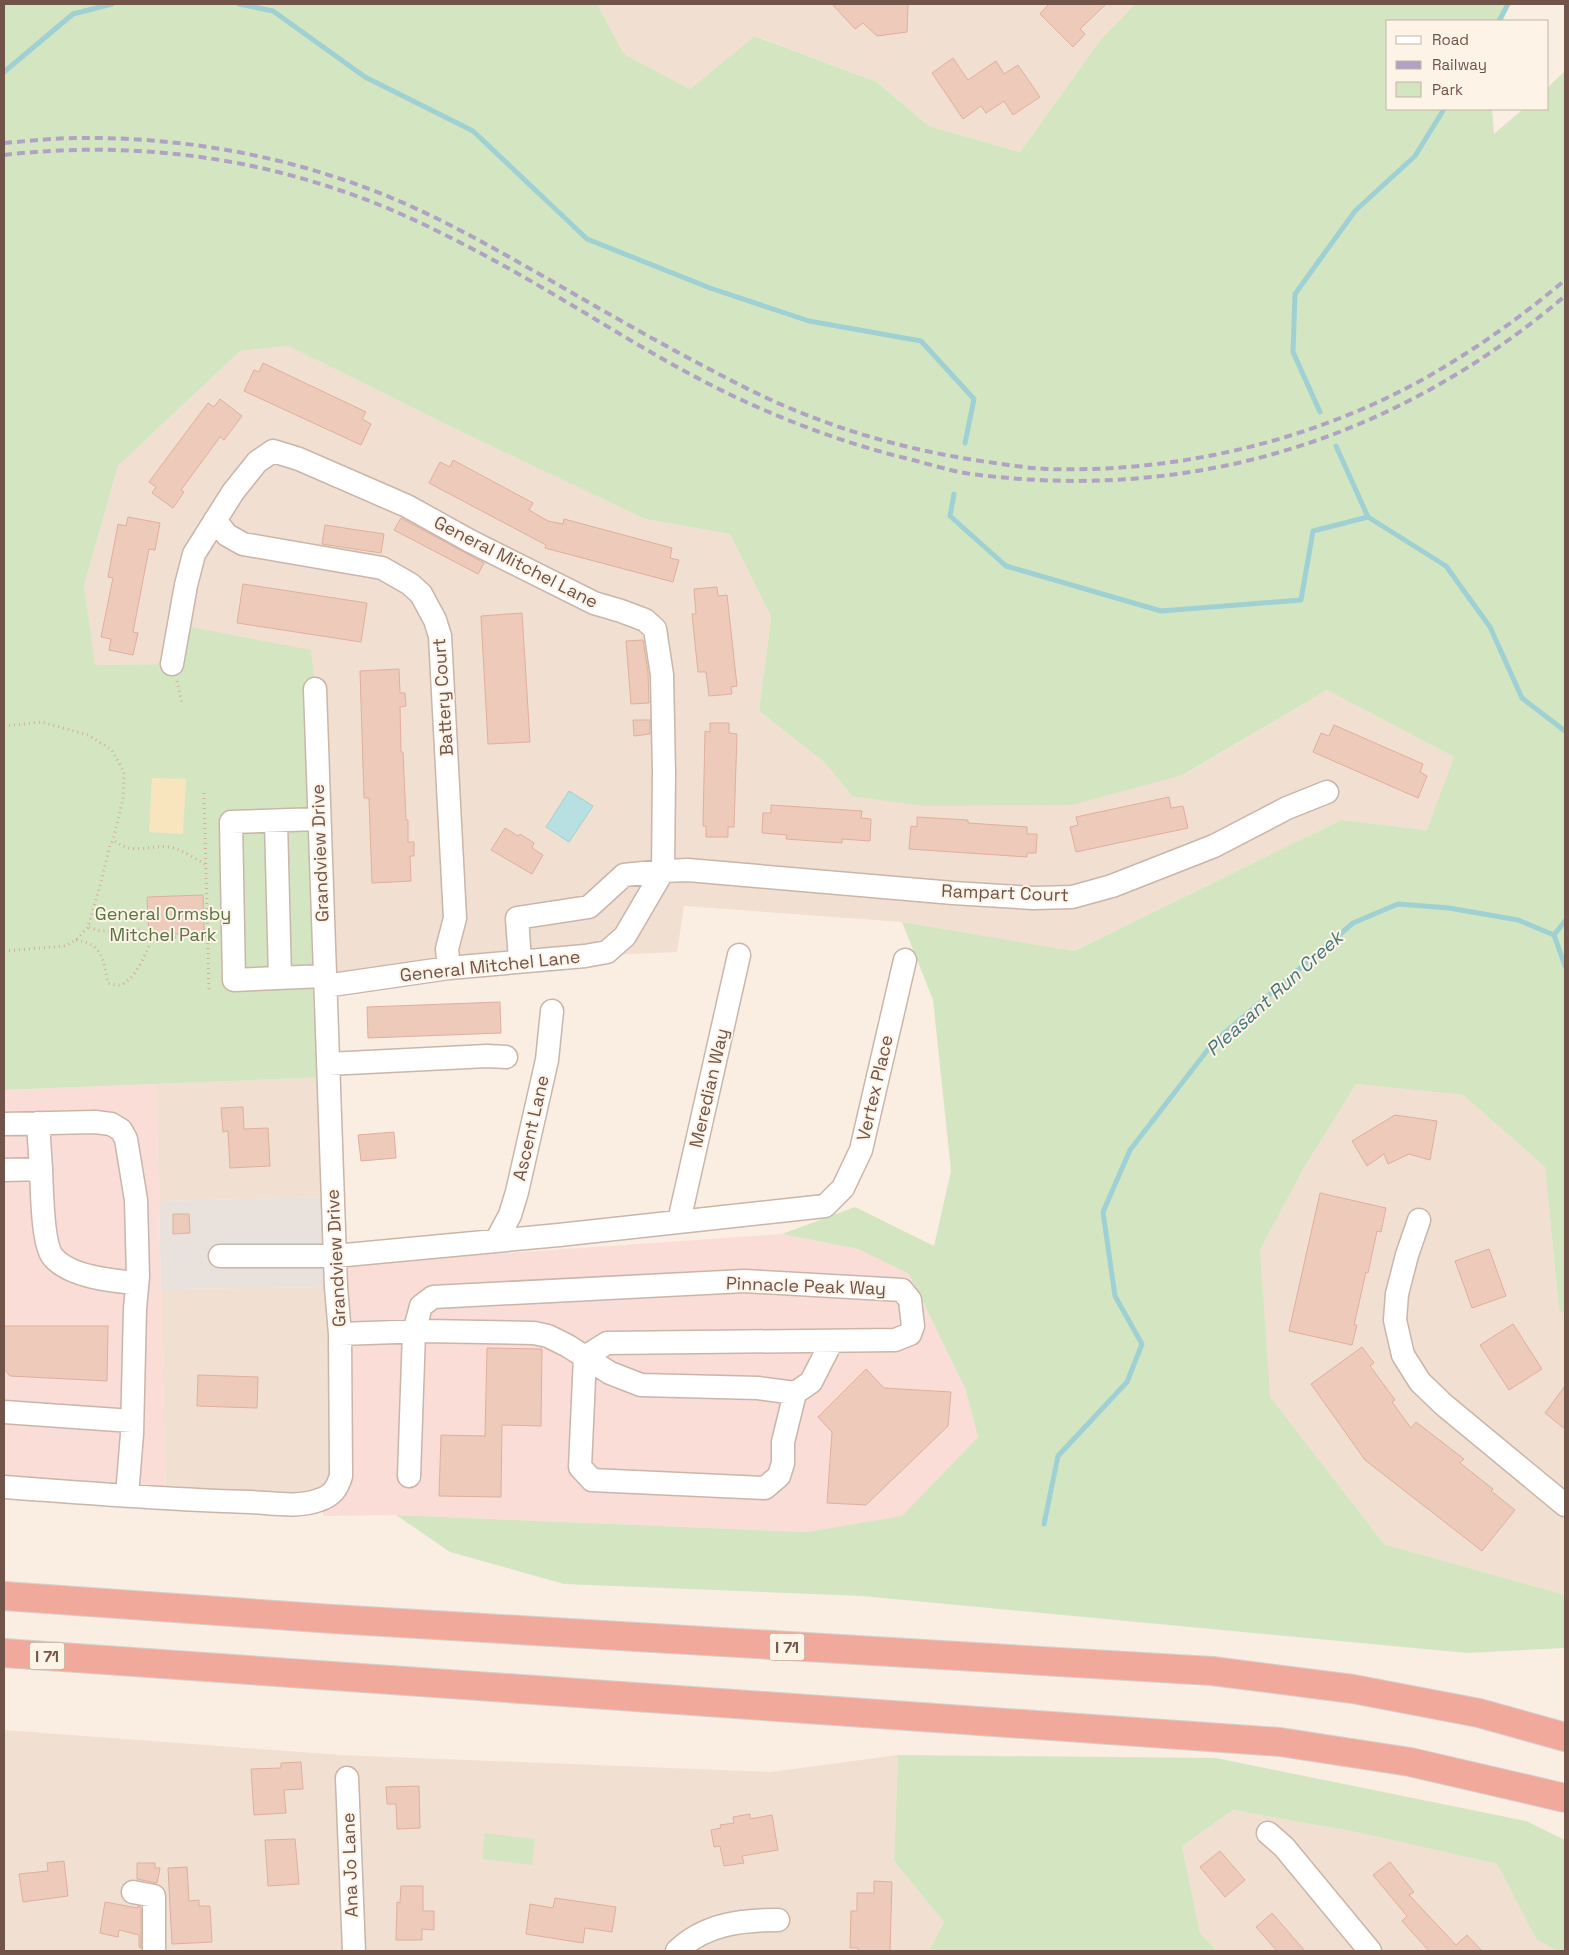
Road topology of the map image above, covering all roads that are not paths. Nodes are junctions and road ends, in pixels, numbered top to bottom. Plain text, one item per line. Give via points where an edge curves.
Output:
1 (215, 520) junction
2 (172, 664) dead end
3 (315, 689) dead end
4 (1327, 792) dead end
5 (319, 819) junction
6 (276, 821) junction
7 (663, 870) junction
8 (739, 955) dead end
9 (905, 960) dead end
10 (520, 961) junction
11 (448, 968) junction
12 (280, 978) junction
13 (325, 981) junction
14 (552, 1011) dead end
15 (506, 1057) dead end
16 (328, 1064) junction
17 (38, 1123) junction
18 (4, 1124) edge
19 (41, 1169) junction
20 (4, 1170) edge
21 (1419, 1220) dead end
22 (679, 1221) junction
23 (496, 1241) junction
24 (220, 1256) dead end
25 (335, 1256) junction
26 (137, 1283) junction
27 (414, 1332) junction
28 (340, 1334) junction
29 (832, 1341) junction
30 (585, 1357) junction
31 (795, 1393) junction
32 (4, 1412) edge
33 (132, 1421) junction
34 (408, 1476) dead end
35 (4, 1487) edge
36 (126, 1495) junction
37 (1565, 1505) edge
38 (4, 1596) edge
39 (4, 1653) edge
40 (90, 1659) junction
41 (4, 1663) edge
42 (1565, 1737) edge
43 (347, 1778) dead end
44 (1565, 1798) edge
45 (1268, 1833) dead end
46 (133, 1892) dead end
47 (778, 1920) dead end
48 (154, 1951) edge
49 (354, 1951) edge
50 (677, 1951) edge
51 (1370, 1951) edge

1 - 2 street, General Mitchel Lane via 194,554
1 - 7 street, General Mitchel Lane via 257,462 273,451 300,459 408,506 594,604 646,620 655,629 662,675
1 - 11 street, Battery Court via 227,535 242,544 382,568 421,594 435,620 440,636 456,918 447,949
3 - 5 street, Grandview Drive
4 - 7 street, Rampart Court via 1214,846 1112,886 1072,897 953,893
5 - 6 street
5 - 13 street, Grandview Drive
6 - 12 street
6 - 12 street, General Mitchel Lane via 231,822 234,980
7 - 10 street, General Mitchel Lane via 625,936 606,952
7 - 10 street, Rampart Court via 624,875 589,907 517,918
8 - 22 street, Meredian Way
9 - 22 street, Vertex Place via 861,1150 844,1188 825,1206
10 - 11 street, General Mitchel Lane
11 - 13 street, General Mitchel Lane
12 - 13 street, General Mitchel Lane
13 - 16 street, Grandview Drive
14 - 23 street, Ascent Lane via 547,1060 517,1192 510,1215
15 - 16 street
16 - 25 street, Grandview Drive
17 - 18 street
17 - 19 street
17 - 26 street via 95,1122 111,1124 121,1130 126,1139 136,1200
19 - 20 street
19 - 26 street via 46,1239 53,1257 72,1270 111,1281
21 - 37 street via 1397,1294 1395,1320 1403,1355 1420,1382 1444,1405
22 - 23 street
23 - 25 street
24 - 25 street
25 - 28 street, Grandview Drive
26 - 33 street
27 - 28 street
27 - 29 street, Pinnacle Peak Way via 421,1306 433,1297 744,1282 890,1288 902,1290 910,1300 914,1326 910,1334 895,1340
27 - 30 street via 534,1333 548,1336
27 - 34 street, Pinnacle Peak Way
28 - 36 street, Grandview Drive via 341,1476 329,1496 300,1504
29 - 30 street, Pinnacle Peak Way via 607,1343
29 - 31 street via 811,1382
30 - 31 street via 610,1373 641,1385 758,1388
30 - 31 street via 580,1467 592,1480 765,1488 779,1476 783,1442
32 - 33 street
33 - 36 street
35 - 36 street, Grandview Drive
38 - 42 highway, I 71 via 1212,1672 1352,1689 1479,1713
39 - 40 highway, I 71
40 - 41 highway
40 - 44 highway, I 71 via 1280,1742 1410,1762
43 - 49 street, Ana Jo Lane
45 - 51 street via 1284,1847
46 - 48 street via 154,1896
47 - 50 street via 751,1920 720,1926 687,1942

